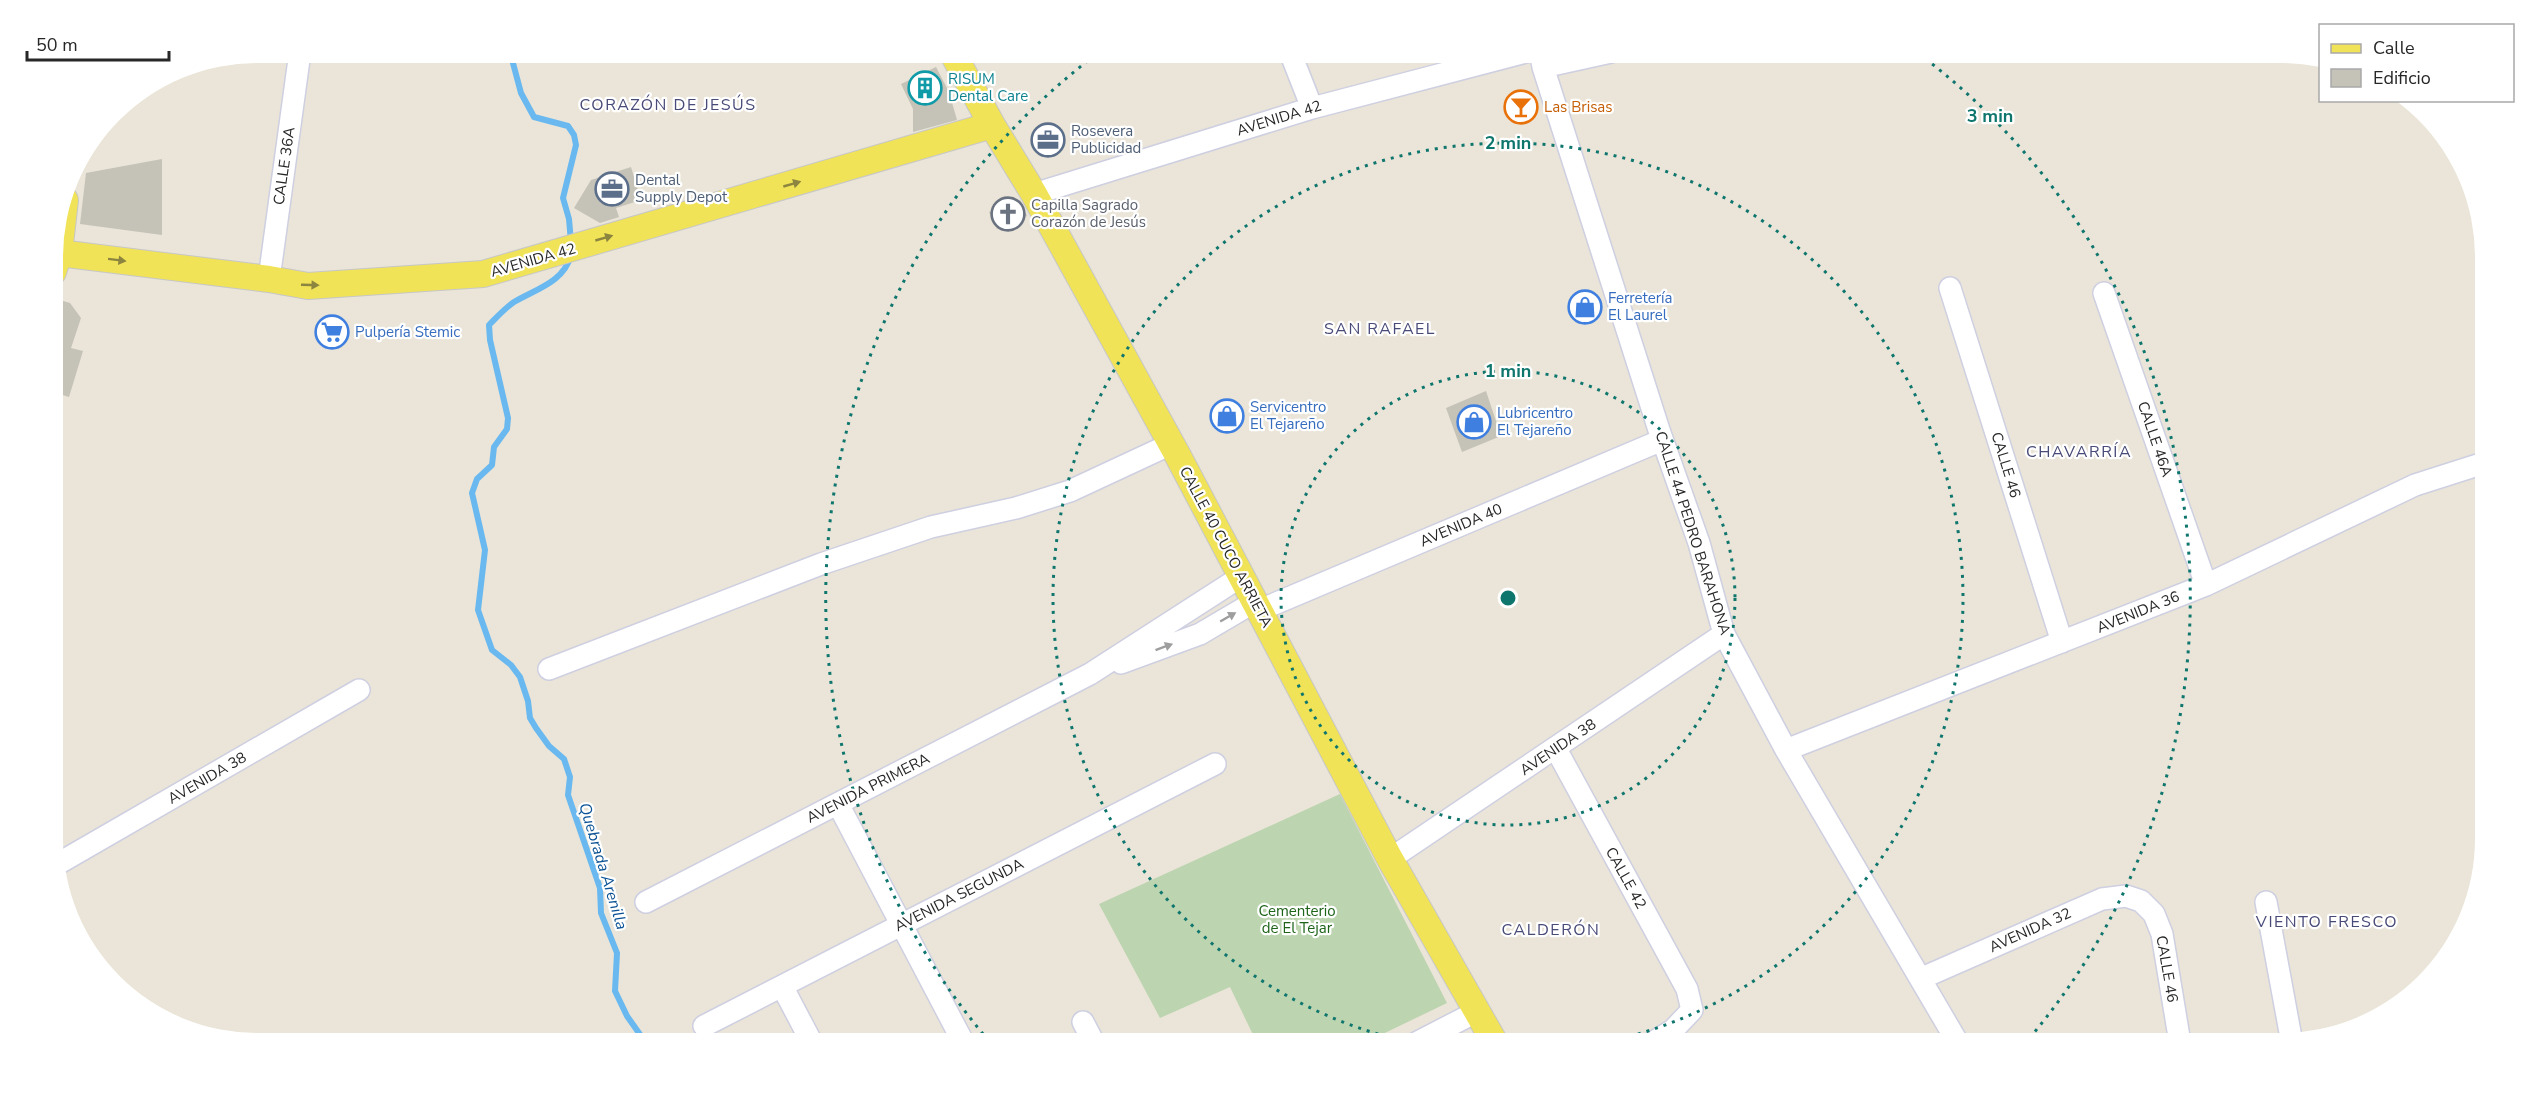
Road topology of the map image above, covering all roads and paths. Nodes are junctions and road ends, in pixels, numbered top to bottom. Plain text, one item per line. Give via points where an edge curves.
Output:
1 (298, 63) edge
2 (958, 63) edge
3 (1294, 63) edge
4 (1484, 63) edge
5 (1543, 63) edge
6 (1312, 108) junction
7 (992, 125) junction
8 (1034, 194) junction
9 (63, 263) edge
10 (268, 279) junction
11 (1950, 288) dead end
12 (2104, 293) dead end
13 (1662, 440) junction
14 (1171, 444) junction
15 (2475, 467) edge
16 (1242, 576) junction
17 (2206, 585) junction
18 (1258, 605) junction
19 (1725, 634) junction
20 (2062, 642) junction
21 (549, 669) dead end
22 (1090, 674) junction
23 (359, 690) dead end
24 (1556, 749) junction
25 (1786, 750) junction
26 (1215, 764) dead end
27 (838, 804) junction
28 (1390, 859) junction
29 (65, 860) edge
30 (2141, 901) joint
31 (646, 902) dead end
32 (2266, 902) dead end
33 (902, 925) junction
34 (1922, 978) junction
35 (782, 986) junction
36 (1478, 1011) junction
37 (1083, 1022) dead end
38 (704, 1026) dead end
39 (807, 1033) edge
40 (958, 1033) edge
41 (1089, 1033) edge
42 (1435, 1033) edge
43 (1490, 1033) edge
44 (1668, 1033) edge
45 (1952, 1033) edge
46 (2178, 1033) edge
47 (2290, 1033) edge

1 - 10 street, CALLE 36A
2 - 7 main road, CALLE 40 CUCO ARRIETA
3 - 6 street
4 - 6 street, AVENIDA 42
5 - 13 street, CALLE 44 PEDRO BARAHONA
6 - 8 street, AVENIDA 42
7 - 8 main road, CALLE 40 CUCO ARRIETA
10 -> 7 main road, AVENIDA 42 via 309,286 483,274
8 - 14 main road, CALLE 40 CUCO ARRIETA
9 -> 10 main road, AVENIDA 42
11 - 20 street, CALLE 46
12 - 17 street, CALLE 46A
13 - 18 street, AVENIDA 40
13 - 19 street, CALLE 44 PEDRO BARAHONA via 1699,543
14 - 16 main road, CALLE 40 CUCO ARRIETA
14 - 21 street via 1070,491 931,527 821,564
15 - 17 street, AVENIDA 36 via 2415,485
16 - 18 main road, CALLE 40 CUCO ARRIETA
16 - 22 street, AVENIDA PRIMERA
17 - 20 street, AVENIDA 36
22 -> 18 street, AVENIDA PRIMERA via 1200,634
18 - 28 main road, CALLE 40 CUCO ARRIETA
19 - 24 street, AVENIDA 38
19 - 25 street, CALLE 44 PEDRO BARAHONA
20 - 25 street, AVENIDA 36
22 - 27 street, AVENIDA PRIMERA
23 - 29 street, AVENIDA 38
24 - 28 street, AVENIDA 38
24 - 44 street, CALLE 42 via 1686,989 1692,1010
25 - 34 street, CALLE 44 PEDRO BARAHONA
26 - 33 street, AVENIDA SEGUNDA
27 - 31 street, AVENIDA PRIMERA
27 - 33 street
28 - 36 main road, CALLE 40 CUCO ARRIETA
30 - 34 street, AVENIDA 32 via 2126,896 2102,899
30 - 46 street, CALLE 46 via 2154,914 2162,934
32 - 47 street
33 - 35 street, AVENIDA SEGUNDA
33 - 40 street
34 - 45 street, CALLE 44 PEDRO BARAHONA
35 - 38 street, AVENIDA SEGUNDA
35 - 39 street
36 - 42 street
36 - 43 main road, CALLE 40 CUCO ARRIETA
37 - 41 street

